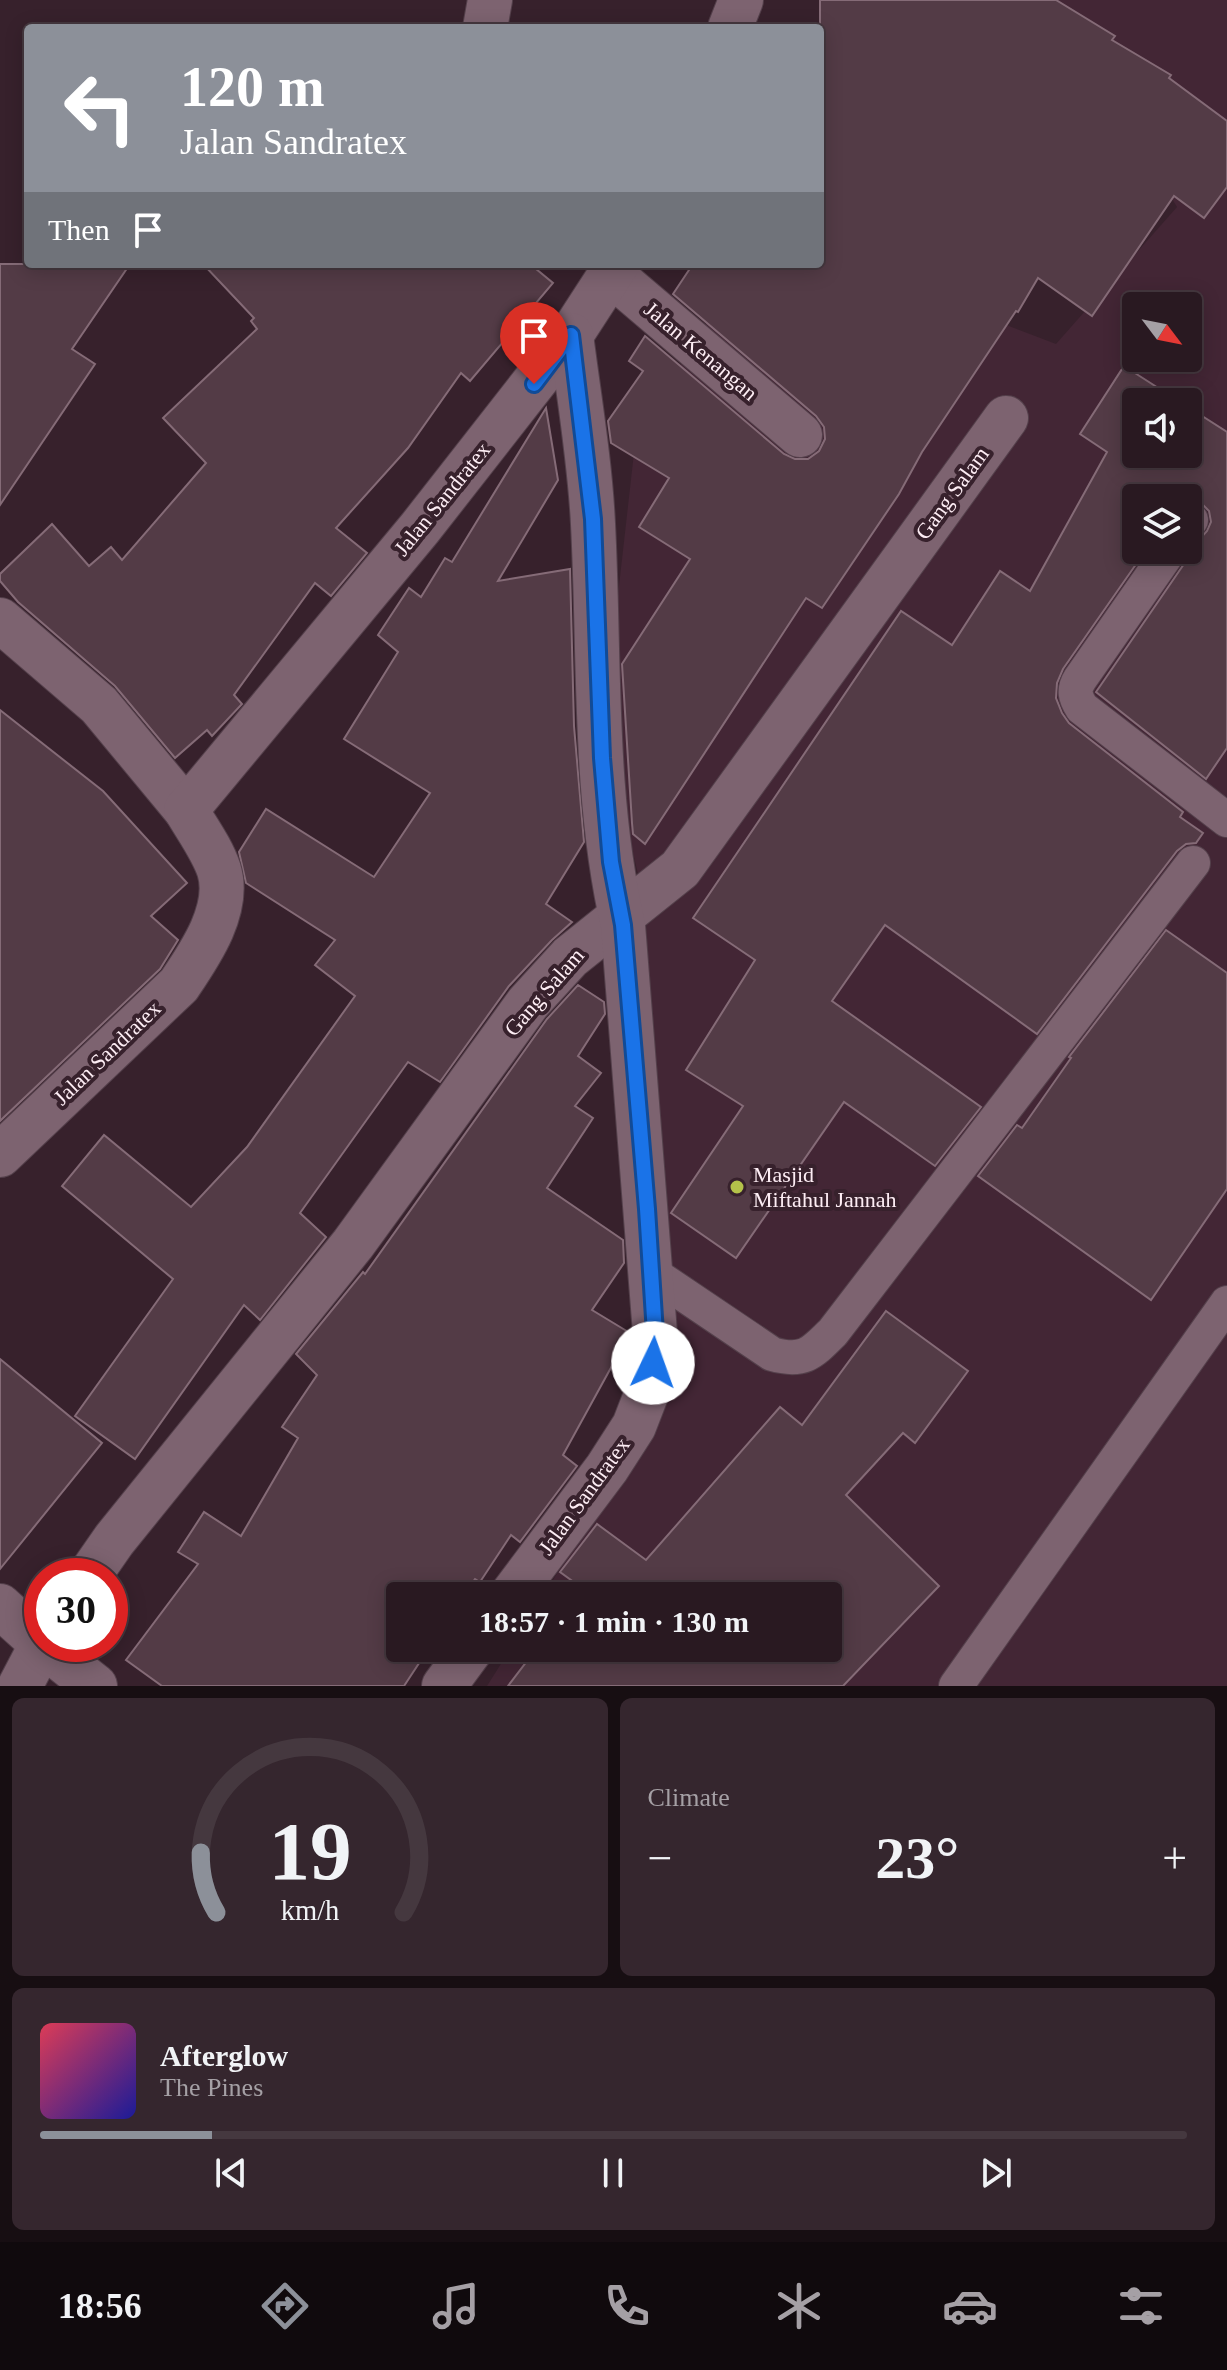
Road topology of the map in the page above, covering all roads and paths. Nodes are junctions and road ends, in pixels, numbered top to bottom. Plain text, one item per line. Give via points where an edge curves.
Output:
1 (490, 0) edge
2 (741, 0) edge
3 (486, 24) edge
4 (732, 24) edge
5 (614, 269) edge
6 (571, 335) junction
7 (1006, 418) dead end
8 (800, 435) dead end
9 (1160, 564) edge
10 (0, 620) edge
11 (186, 810) junction
12 (1227, 820) edge
13 (1193, 863) dead end
14 (621, 916) junction
15 (0, 1155) edge
16 (652, 1273) junction
17 (1227, 1303) edge
18 (102, 1558) edge
19 (522, 1582) edge
20 (0, 1606) edge
21 (24, 1628) edge
22 (33, 1662) edge
23 (65, 1662) edge
24 (462, 1662) edge
25 (20, 1686) edge
26 (95, 1686) edge
27 (444, 1686) edge
28 (956, 1686) edge

1 - 3 street
2 - 4 street
5 - 6 street
5 - 8 street, Jalan Kenangan
6 - 11 street, Jalan Sandratex via 420,528
6 - 14 street, Jalan Sandratex via 593,519 602,758
7 - 14 street, Gang Salam via 680,869
9 - 12 lane via 1080,679 1075,694 1082,708
10 - 11 street via 99,705
11 - 15 street, Jalan Sandratex via 215,861 222,885 200,955 179,985
13 - 16 lane via 818,1347 802,1358 772,1354
14 - 16 street, Jalan Sandratex
14 - 18 street, Gang Salam via 570,957 528,1003 353,1244
16 - 19 street, Jalan Sandratex via 653,1363 634,1426
17 - 28 lane
20 - 21 street
22 - 25 street
23 - 26 street
24 - 27 street

